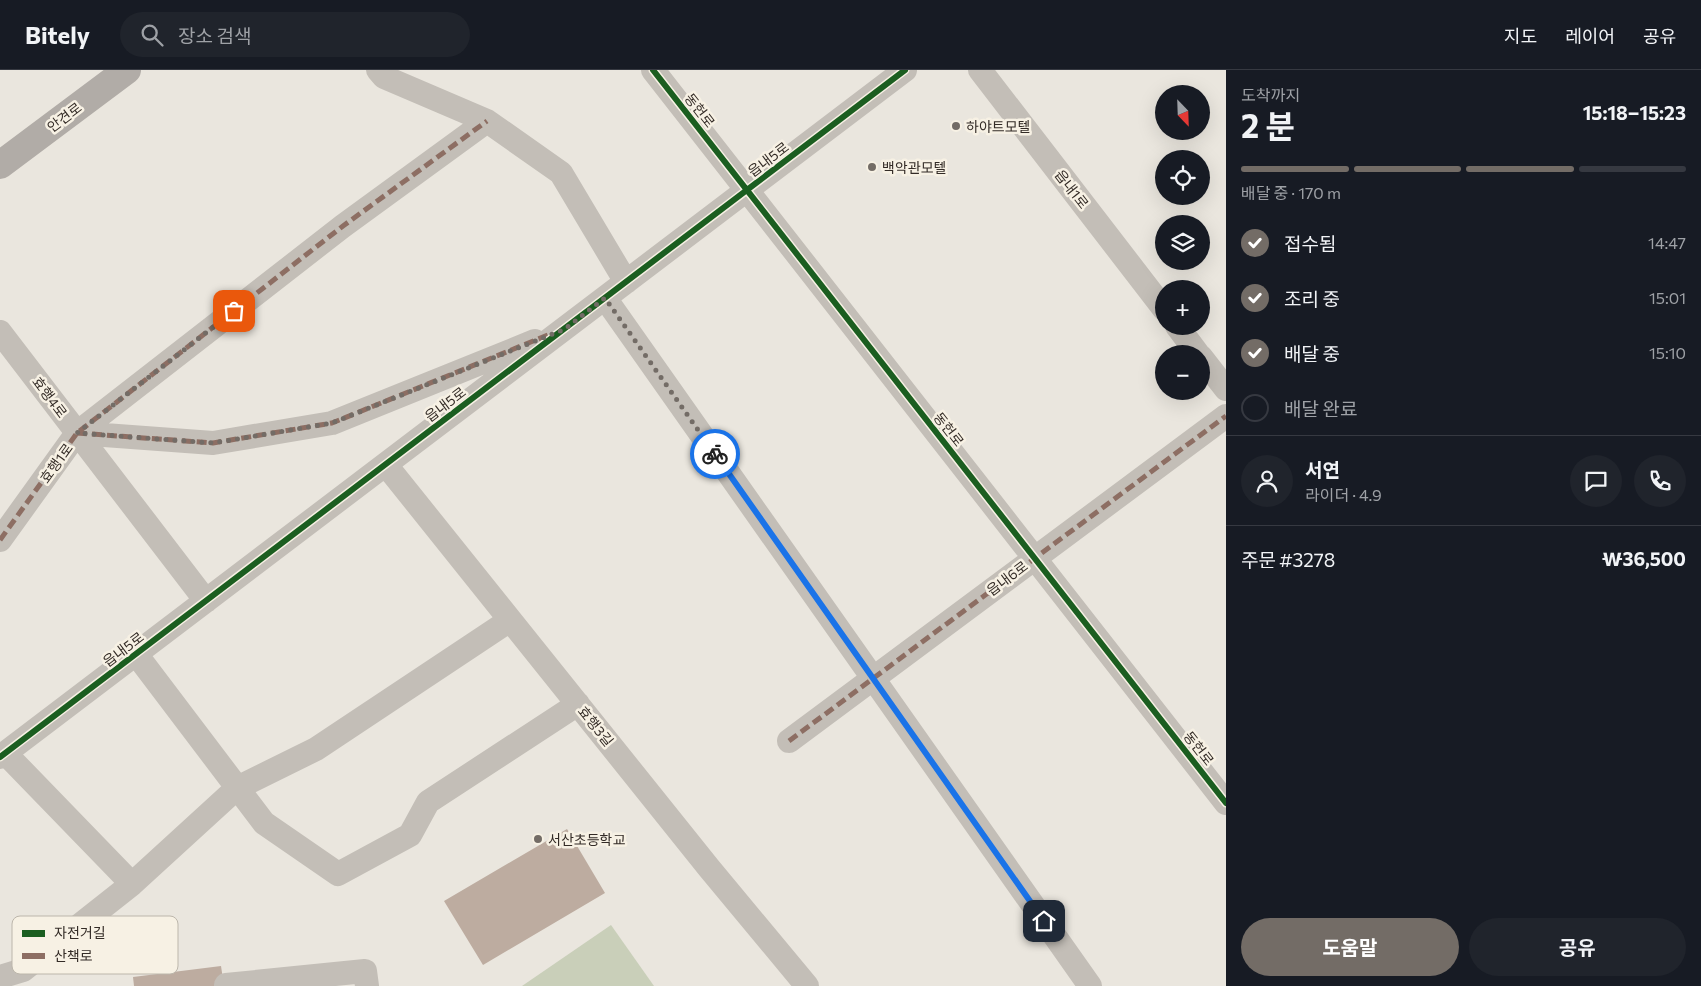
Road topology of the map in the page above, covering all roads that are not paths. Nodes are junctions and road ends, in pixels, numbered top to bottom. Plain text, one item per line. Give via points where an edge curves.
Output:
1 (127, 70) edge
2 (378, 70) edge
3 (653, 70) edge
4 (905, 70) edge
5 (980, 70) edge
6 (487, 121) junction
7 (0, 165) edge
8 (747, 190) junction
9 (626, 282) junction
10 (1155, 297) edge
11 (605, 298) junction
12 (565, 329) junction
13 (0, 332) edge
14 (1210, 369) edge
15 (1226, 390) edge
16 (1226, 416) edge
17 (77, 433) junction
18 (386, 465) junction
19 (0, 540) edge
20 (1034, 558) junction
21 (206, 601) junction
22 (510, 620) junction
23 (136, 654) junction
24 (873, 678) junction
25 (578, 704) junction
26 (788, 741) dead end
27 (3, 755) edge
28 (237, 788) junction
29 (1226, 804) edge
30 (132, 884) junction
31 (91, 916) edge
32 (12, 973) edge
33 (0, 977) edge
34 (226, 985) edge
35 (368, 986) edge
36 (807, 986) edge
37 (1090, 986) edge

1 - 7 main road, 안견로
2 - 6 street via 384,77
3 - 8 street, 동헌로
4 - 8 street, 읍내5로
5 - 10 street, 읍내1로
6 - 9 street via 561,172
6 - 17 street via 343,226
8 - 9 street, 읍내5로
8 - 20 street, 동헌로
9 - 11 street, 읍내5로
11 - 12 street, 읍내5로
11 - 24 street
12 - 17 street, 효행1로 via 332,423 213,443
12 - 18 street, 읍내5로
13 - 17 street, 효행4로
14 - 15 street
16 - 20 street, 읍내6로
17 - 19 street, 효행1로
17 - 21 street, 효행4로
18 - 21 street, 읍내5로
18 - 22 street, 효행3길
20 - 24 street, 읍내6로
20 - 29 street, 동헌로
21 - 23 street, 읍내5로
22 - 25 street, 효행3길
22 - 28 street via 316,749
23 - 27 street, 읍내5로
23 - 28 street
24 - 26 street, 읍내6로
24 - 37 street
25 - 28 street via 428,802 410,835 338,874 264,823
25 - 36 street, 효행3길
27 - 30 street
28 - 30 street
30 - 31 street
32 - 33 street
34 - 35 street via 365,971

